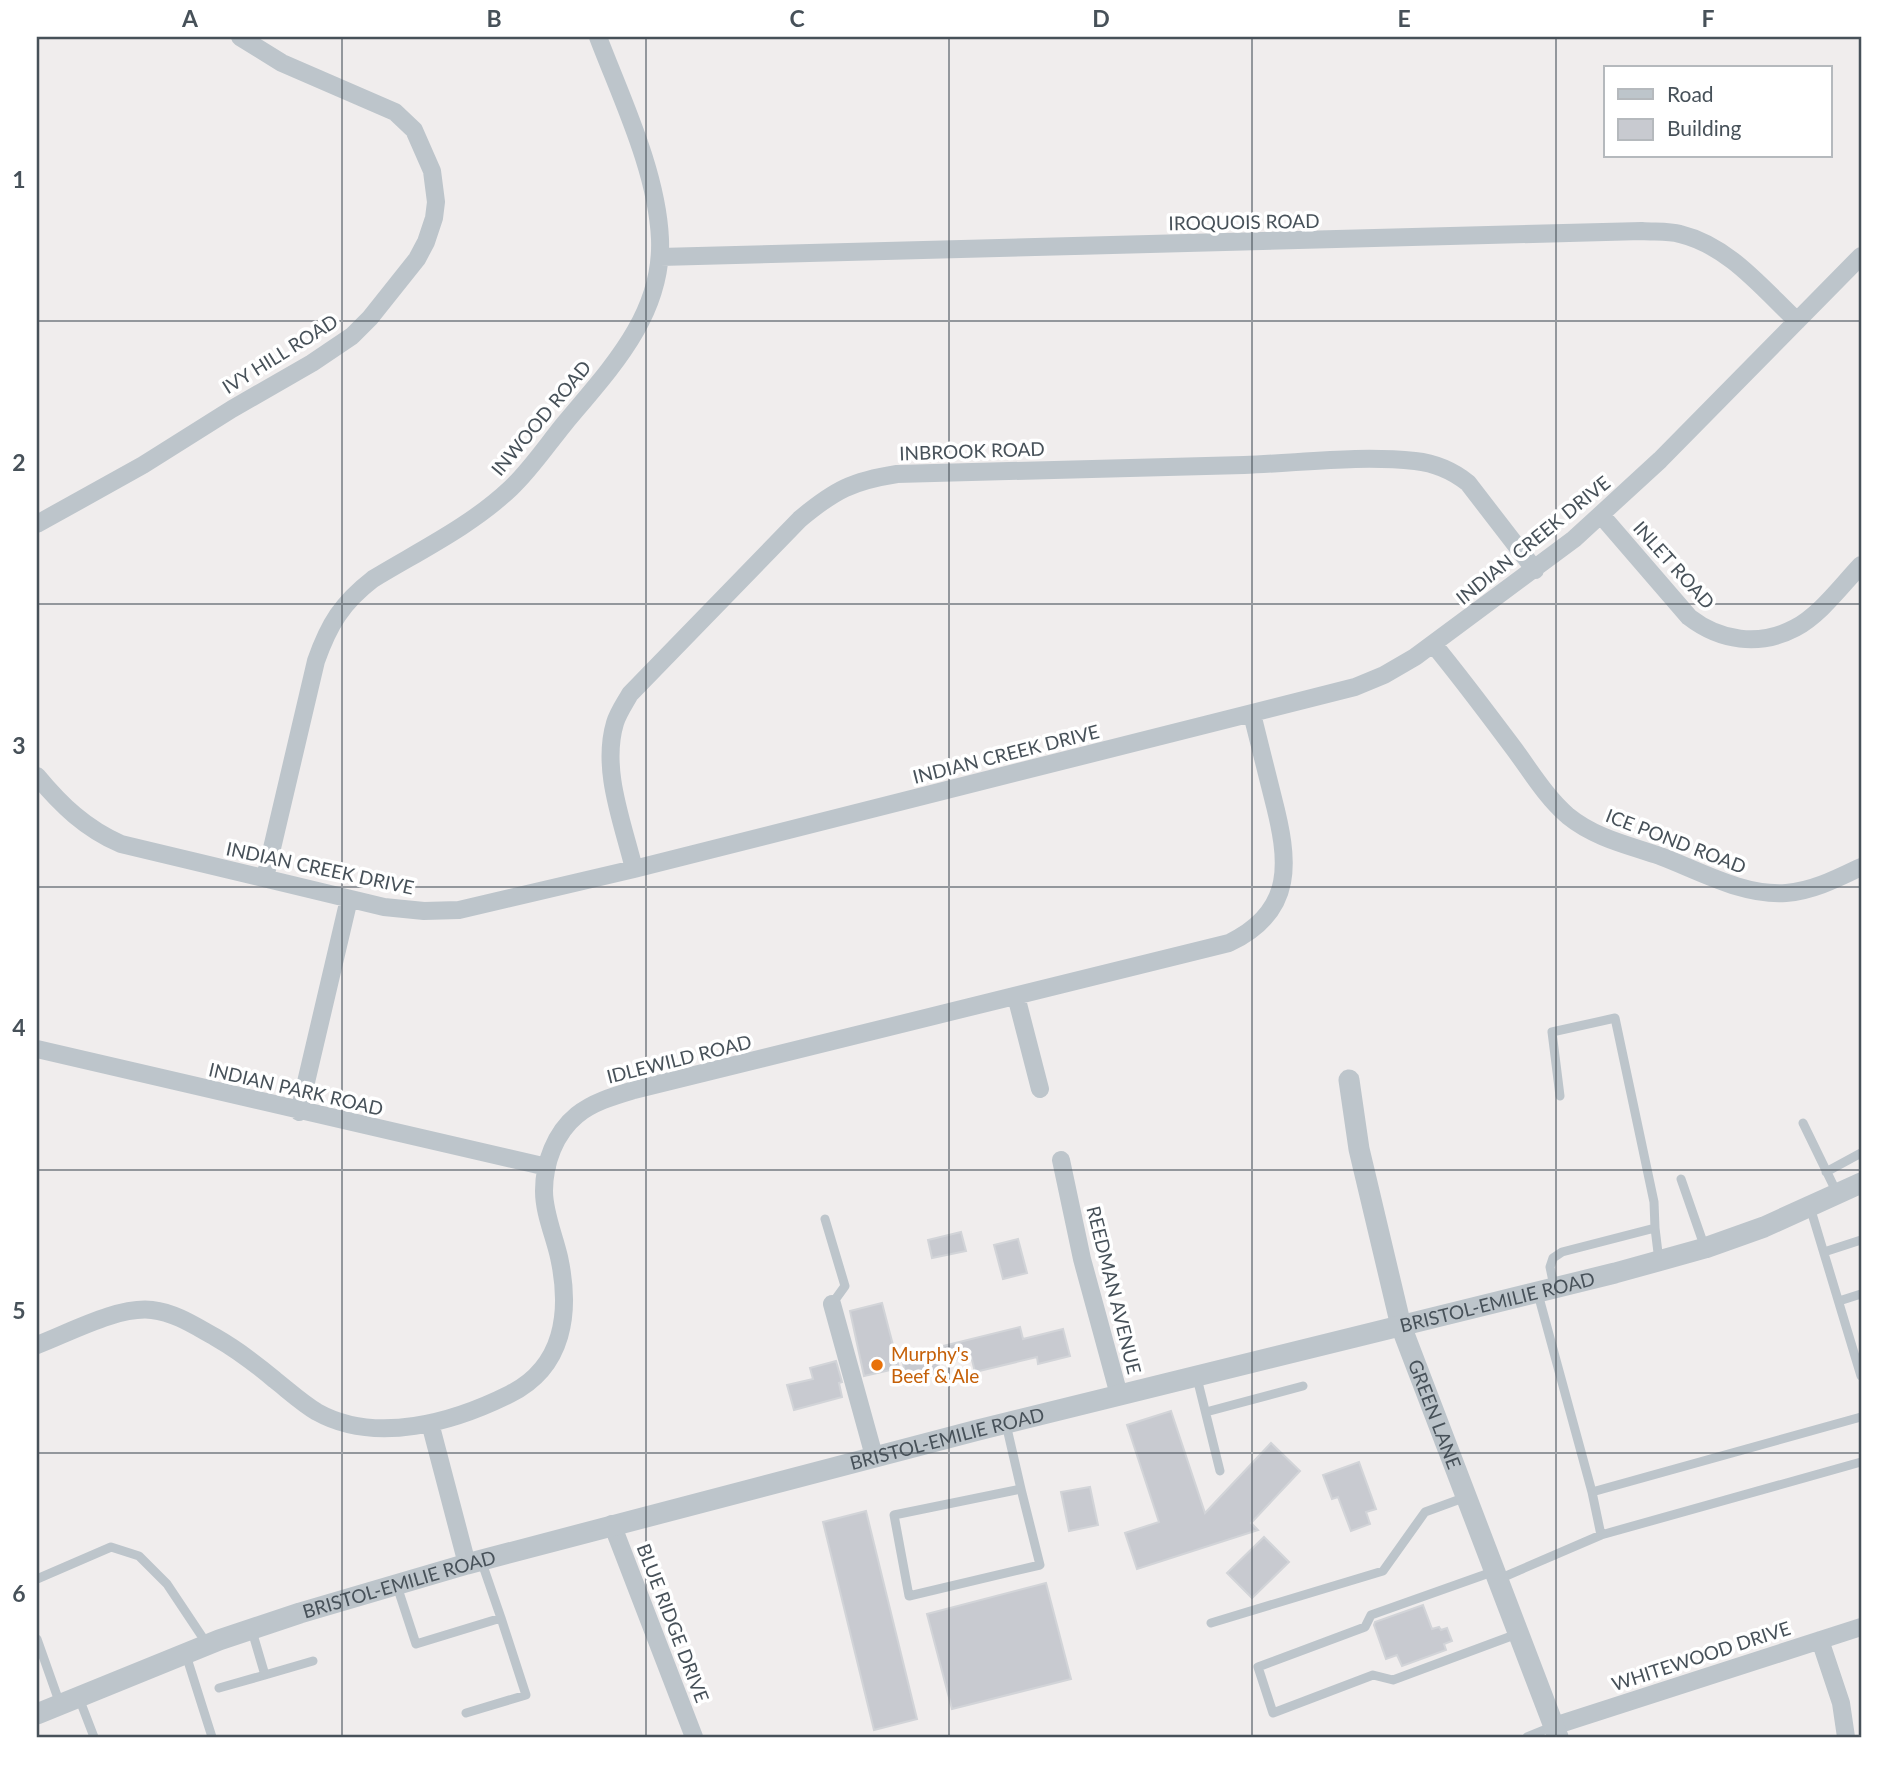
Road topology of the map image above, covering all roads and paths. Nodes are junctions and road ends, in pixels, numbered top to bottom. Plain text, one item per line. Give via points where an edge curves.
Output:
1 (240, 37) edge
2 (598, 37) edge
3 (1861, 256) edge
4 (660, 257) junction
5 (1797, 321) junction
6 (1601, 515) junction
7 (37, 524) edge
8 (1861, 565) edge
9 (1535, 570) junction
10 (1434, 645) junction
11 (1252, 714) junction
12 (37, 776) edge
13 (1861, 867) edge
14 (634, 869) junction
15 (265, 878) junction
16 (349, 899) junction
17 (1016, 996) junction
18 (37, 1049) edge
19 (1349, 1080) dead end
20 (1040, 1089) dead end
21 (1560, 1096) dead end
22 (299, 1112) junction
23 (1802, 1123) dead end
24 (1861, 1153) edge
25 (1061, 1160) dead end
26 (547, 1167) junction
27 (1826, 1172) junction
28 (1681, 1179) dead end
29 (1861, 1183) edge
30 (1837, 1195) junction
31 (1810, 1207) junction
32 (825, 1219) dead end
33 (1655, 1228) junction
34 (1861, 1240) edge
35 (1705, 1248) junction
36 (1824, 1252) junction
37 (1658, 1261) junction
38 (1546, 1290) junction
39 (1861, 1294) edge
40 (1839, 1301) junction
41 (832, 1304) joint
42 (1401, 1326) junction
43 (37, 1345) edge
44 (1858, 1356) edge
45 (1197, 1376) junction
46 (1861, 1376) edge
47 (1303, 1386) dead end
48 (1119, 1395) junction
49 (1206, 1412) junction
50 (1861, 1417) edge
51 (430, 1423) junction
52 (1006, 1423) junction
53 (874, 1457) junction
54 (1861, 1462) edge
55 (1220, 1471) dead end
56 (1021, 1489) junction
57 (1592, 1492) junction
58 (1468, 1496) junction
59 (612, 1524) junction
60 (1601, 1535) junction
61 (474, 1562) junction
62 (1497, 1575) junction
63 (37, 1579) edge
64 (397, 1584) junction
65 (501, 1618) junction
66 (1211, 1623) dead end
67 (1861, 1627) edge
68 (251, 1629) junction
69 (1519, 1634) junction
70 (37, 1639) edge
71 (1820, 1640) junction
72 (208, 1644) junction
73 (185, 1653) junction
74 (313, 1661) dead end
75 (265, 1675) junction
76 (219, 1688) dead end
77 (69, 1700) junction
78 (466, 1713) dead end
79 (37, 1714) edge
80 (1556, 1731) edge
81 (94, 1737) edge
82 (212, 1737) edge
83 (694, 1737) edge
84 (1527, 1737) edge
85 (1846, 1737) edge

1 - 7 street, IVY HILL ROAD via 282,62 396,112 414,130 428,156 435,191 434,218 426,242 352,336 143,465
2 - 4 street, INWOOD ROAD via 644,159 654,198
3 - 5 street, INDIAN CREEK DRIVE
4 - 5 street, IROQUOIS ROAD via 1679,233 1721,251
4 - 15 street, INWOOD ROAD via 654,291 629,342 533,464 470,521 358,590 327,630
5 - 6 street, INDIAN CREEK DRIVE
6 - 8 street, INLET ROAD via 1689,617 1703,628 1733,639 1775,636 1797,627
6 - 9 street, INDIAN CREEK DRIVE
9 - 10 street, INDIAN CREEK DRIVE
9 - 14 street, INBROOK ROAD via 1468,483 1416,461 1348,459 897,474 846,485 800,519 630,694 616,720 610,763
10 - 11 street, INDIAN CREEK DRIVE via 1355,687
10 - 13 street, ICE POND ROAD via 1542,787 1567,814 1605,838 1765,892 1808,889
11 - 14 street, INDIAN CREEK DRIVE
11 - 17 street, IDLEWILD ROAD via 1282,830 1285,860 1280,894 1258,927 1229,943
12 - 15 street, INDIAN CREEK DRIVE via 70,812 104,837
14 - 16 street, INDIAN CREEK DRIVE via 458,910 384,907
15 - 16 street, INDIAN CREEK DRIVE
16 - 22 street
17 - 20 street
17 - 26 street, IDLEWILD ROAD via 602,1100 566,1126
18 - 22 street, INDIAN PARK ROAD
19 - 42 street, GREEN LANE via 1359,1149
21 - 33 lane via 1552,1032 1615,1018 1654,1202
22 - 26 street, INDIAN PARK ROAD
23 - 27 lane
24 - 27 lane
25 - 48 street, REEDMAN AVENUE
26 - 51 street, IDLEWILD ROAD via 545,1205 564,1293 554,1353 540,1374 509,1395
27 - 30 lane
28 - 35 lane
29 - 30 street, BRISTOL-EMILIE ROAD
30 - 31 street, BRISTOL-EMILIE ROAD
31 - 35 street, BRISTOL-EMILIE ROAD
31 - 36 lane
32 - 41 lane via 845,1286
33 - 37 lane
33 - 38 lane via 1562,1252 1553,1258
34 - 36 lane
35 - 37 street, BRISTOL-EMILIE ROAD
36 - 40 lane
37 - 38 street, BRISTOL-EMILIE ROAD
38 - 42 street, BRISTOL-EMILIE ROAD
38 - 57 lane
39 - 40 lane
40 - 44 lane
41 - 53 street
42 - 45 street, BRISTOL-EMILIE ROAD
42 - 58 street, GREEN LANE
43 - 51 street, IDLEWILD ROAD via 124,1313 168,1313 228,1345 318,1412 371,1428
44 - 46 lane
45 - 48 street, BRISTOL-EMILIE ROAD
45 - 49 lane
47 - 49 lane
48 - 52 street, BRISTOL-EMILIE ROAD
49 - 55 lane
50 - 57 lane
51 - 61 street
52 - 53 street, BRISTOL-EMILIE ROAD
52 - 56 lane
53 - 59 street, BRISTOL-EMILIE ROAD
54 - 60 lane
56 - 56 lane via 894,1516 909,1596 1040,1565
57 - 60 lane
58 - 62 street, GREEN LANE
58 - 66 lane via 1425,1512 1383,1571
59 - 61 street, BRISTOL-EMILIE ROAD
59 - 83 street, BLUE RIDGE DRIVE
60 - 62 lane
61 - 64 street, BRISTOL-EMILIE ROAD
61 - 65 lane
62 - 69 street, GREEN LANE
62 - 69 lane via 1371,1615 1365,1627 1258,1667 1273,1713 1373,1675 1393,1680
63 - 72 lane via 111,1547 139,1556 167,1584
64 - 65 lane via 416,1644
64 - 68 street, BRISTOL-EMILIE ROAD
65 - 78 lane via 526,1695
67 - 71 street, WHITEWOOD DRIVE
68 - 72 street, BRISTOL-EMILIE ROAD
68 - 75 lane
69 - 80 street, GREEN LANE
70 - 77 lane
71 - 80 street, WHITEWOOD DRIVE
71 - 85 street via 1841,1703
72 - 73 street, BRISTOL-EMILIE ROAD
73 - 77 street, BRISTOL-EMILIE ROAD
73 - 82 lane
74 - 75 lane
75 - 76 lane
77 - 79 street, BRISTOL-EMILIE ROAD
77 - 81 lane
80 - 84 lane

